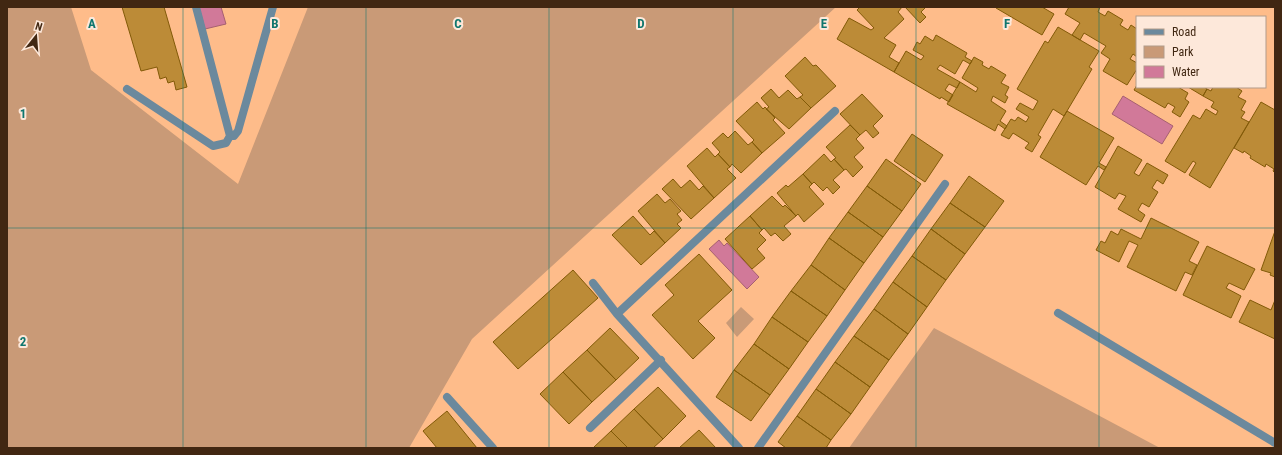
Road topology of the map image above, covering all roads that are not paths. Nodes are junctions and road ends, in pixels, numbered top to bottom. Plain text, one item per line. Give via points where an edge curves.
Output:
1 (196, 7) edge
2 (273, 7) edge
3 (127, 89) dead end
4 (835, 111) dead end
5 (230, 136) junction
6 (945, 184) dead end
7 (592, 283) dead end
8 (1058, 313) dead end
9 (618, 314) junction
10 (661, 360) junction
11 (447, 397) dead end
12 (590, 428) dead end
13 (1275, 443) edge
14 (493, 448) edge
15 (739, 448) edge
16 (758, 448) edge

1 - 5 street
2 - 5 street via 238,131 234,136
3 - 5 street via 213,146 226,142
4 - 9 street
6 - 16 street
7 - 9 street
8 - 13 street
9 - 10 street
10 - 12 street
10 - 15 street
11 - 14 street

